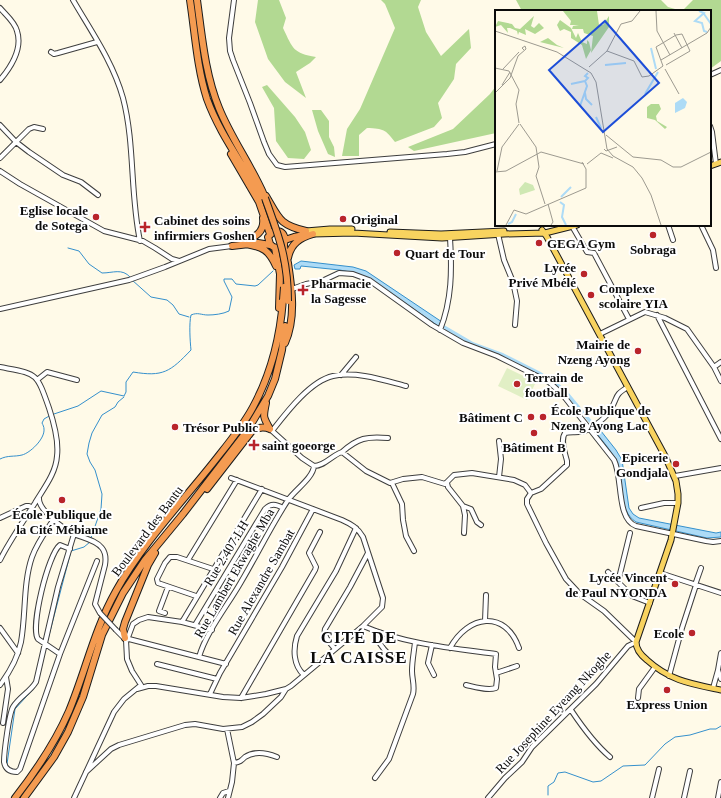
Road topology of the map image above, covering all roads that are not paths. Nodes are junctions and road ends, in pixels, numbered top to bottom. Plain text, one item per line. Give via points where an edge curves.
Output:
1 (73, 0) edge
2 (190, 0) edge
3 (197, 0) edge
4 (234, 0) edge
5 (0, 8) edge
6 (97, 42) junction
7 (51, 52) dead end
8 (721, 70) edge
9 (711, 75) edge
10 (0, 80) edge
11 (208, 99) junction
12 (0, 125) edge
13 (44, 129) dead end
14 (711, 129) edge
15 (16, 142) junction
16 (495, 144) edge
17 (0, 158) edge
18 (718, 163) edge
19 (0, 171) edge
20 (98, 195) dead end
21 (264, 198) junction
22 (262, 210) junction
23 (574, 226) edge
24 (668, 226) edge
25 (701, 226) edge
26 (306, 231) junction
27 (543, 231) junction
28 (313, 234) junction
29 (498, 234) junction
30 (269, 235) junction
31 (283, 237) junction
32 (450, 238) junction
33 (140, 240) junction
34 (673, 240) dead end
35 (245, 243) junction
36 (232, 246) joint
37 (273, 246) junction
38 (165, 254) junction
39 (288, 259) junction
40 (180, 261) junction
41 (165, 267) junction
42 (716, 268) dead end
43 (280, 273) junction
44 (292, 289) junction
45 (285, 301) junction
46 (0, 309) edge
47 (657, 315) junction
48 (629, 320) junction
49 (515, 325) dead end
50 (440, 330) junction
51 (600, 334) junction
52 (282, 350) junction
53 (356, 357) dead end
54 (272, 362) junction
55 (721, 362) edge
56 (0, 367) edge
57 (714, 367) junction
58 (341, 375) junction
59 (38, 380) junction
60 (77, 380) dead end
61 (721, 381) edge
62 (406, 386) dead end
63 (628, 387) junction
64 (268, 396) junction
65 (591, 428) junction
66 (271, 430) junction
67 (388, 438) dead end
68 (721, 439) edge
69 (499, 441) dead end
70 (342, 452) junction
71 (314, 466) junction
72 (721, 468) edge
73 (675, 476) junction
74 (499, 477) junction
75 (231, 478) dead end
76 (237, 480) junction
77 (392, 483) junction
78 (447, 483) junction
79 (262, 489) junction
80 (199, 493) junction
81 (531, 493) junction
82 (39, 497) junction
83 (288, 499) junction
84 (678, 503) junction
85 (463, 506) junction
86 (283, 508) junction
87 (641, 508) dead end
88 (32, 509) junction
89 (313, 509) junction
90 (46, 512) junction
91 (0, 518) edge
92 (54, 520) junction
93 (481, 525) dead end
94 (356, 528) junction
95 (320, 532) dead end
96 (630, 532) dead end
97 (167, 533) junction
98 (464, 533) dead end
99 (673, 533) junction
100 (74, 534) junction
101 (721, 541) edge
102 (70, 549) junction
103 (414, 551) dead end
104 (368, 552) junction
105 (0, 560) edge
106 (188, 560) junction
107 (97, 561) dead end
108 (701, 568) dead end
109 (213, 569) junction
110 (608, 572) dead end
111 (660, 573) junction
112 (618, 582) junction
113 (696, 585) junction
114 (168, 587) junction
115 (721, 593) edge
116 (486, 595) dead end
117 (196, 596) junction
118 (650, 603) junction
119 (165, 613) dead end
120 (485, 621) junction
121 (182, 622) junction
122 (194, 625) junction
123 (124, 626) junction
124 (363, 626) junction
125 (0, 628) edge
126 (116, 630) junction
127 (212, 630) junction
128 (376, 631) junction
129 (126, 640) junction
130 (416, 642) junction
131 (636, 642) junction
132 (44, 643) junction
133 (432, 645) junction
134 (450, 648) junction
135 (519, 648) dead end
136 (335, 649) junction
137 (18, 653) junction
138 (721, 653) edge
139 (60, 654) junction
140 (199, 657) junction
141 (720, 660) edge
142 (397, 661) dead end
143 (157, 664) dead end
144 (226, 664) junction
145 (517, 666) dead end
146 (655, 667) junction
147 (718, 670) junction
148 (496, 673) junction
149 (304, 675) junction
150 (434, 675) dead end
151 (669, 676) junction
152 (6, 677) junction
153 (138, 679) junction
154 (218, 679) junction
155 (721, 679) edge
156 (466, 685) dead end
157 (0, 686) edge
158 (151, 686) junction
159 (713, 688) junction
160 (137, 689) junction
161 (286, 689) junction
162 (721, 690) edge
163 (210, 694) junction
164 (241, 698) junction
165 (638, 698) dead end
166 (571, 710) junction
167 (3, 723) dead end
168 (227, 729) junction
169 (276, 756) dead end
170 (610, 757) dead end
171 (234, 762) junction
172 (659, 768) dead end
173 (690, 771) dead end
174 (86, 772) junction
175 (375, 778) dead end
176 (721, 782) edge
177 (229, 791) junction
178 (15, 798) edge
179 (24, 798) edge
180 (74, 798) edge
181 (220, 798) edge
182 (228, 798) edge
183 (488, 798) edge
184 (652, 798) edge
185 (684, 798) edge
186 (718, 798) edge

1 - 6 street
2 - 11 highway via 199,66
3 - 21 highway via 205,60 215,97 225,123
4 - 16 street via 229,38 230,51 264,142 277,165 285,168 447,154
5 - 10 street via 13,22 18,31 18,40 13,62
6 - 7 street via 54,54
6 - 33 street via 117,80 123,99
8 - 9 street
11 - 21 highway via 222,130
11 - 22 highway via 227,146
12 - 15 street
13 - 15 street via 29,129
14 - 18 street
15 - 17 street
15 - 20 street
19 - 33 street via 104,231
21 - 26 highway via 281,220
21 - 31 highway
21 - 45 highway, bridge via 285,259 288,276
22 - 30 highway
22 - 35 highway via 264,225 261,231
23 - 27 main road
23 - 48 street via 587,252 595,254
24 - 34 street
25 - 42 street via 713,250
26 - 27 main road via 338,229 441,234
26 - 31 highway
27 - 29 main road
27 - 51 main road
28 - 31 highway
28 - 32 main road via 353,233
28 - 39 highway via 295,243 290,249
29 - 32 main road
29 - 49 street via 517,301
30 - 31 highway via 274,232
30 - 35 highway
30 - 37 highway via 268,242
31 - 37 highway via 280,248
31 - 39 highway
32 - 50 street via 451,289 448,308
33 - 38 street
35 - 36 highway
35 - 37 highway
35 - 43 highway via 266,251
36 - 40 street via 209,249
37 - 43 highway
38 - 40 street
38 - 41 street via 168,262
39 - 44 highway
40 - 41 street
41 - 46 street via 128,280
43 - 54 highway
44 - 50 street via 322,281 338,273 358,275 376,284
44 - 52 highway via 291,326
45 - 52 highway, Boulevard des Bantu
45 - 54 highway, Boulevard des Bantu
47 - 48 street via 645,312
47 - 57 street via 687,329
47 - 68 street
48 - 51 street
50 - 65 street via 549,382
51 - 63 main road
52 - 64 highway, Boulevard des Bantu
53 - 58 street
54 - 178 highway, Boulevard des Bantu via 257,400 247,417 117,589 104,613 63,724 46,757
55 - 57 street
56 - 59 street via 23,371
57 - 61 street
58 - 62 street via 366,376
58 - 66 street via 324,380 302,396
59 - 60 street via 47,372
59 - 82 street via 52,418 57,442 57,456 50,478
63 - 65 street via 618,394 612,409
63 - 73 main road
64 - 66 highway via 263,416
64 - 80 highway, Boulevard des Bantu via 247,431
65 - 81 street via 579,432 566,432 563,437 567,465 541,488
65 - 99 street via 615,462 627,519 633,525
66 - 71 street
66 - 80 highway via 260,427 252,431 211,485
67 - 70 street via 364,438
69 - 74 street
70 - 71 street
70 - 77 street via 366,471
71 - 83 street, Rue Lambert Ekwaghe Mba via 312,472
72 - 73 street
73 - 84 main road
74 - 78 street via 465,473 452,476
74 - 81 street via 520,482
75 - 76 street
76 - 79 street
76 - 106 street
77 - 78 street via 422,477
77 - 103 street via 402,504 406,536
78 - 85 street
79 - 83 street
79 - 109 street
80 - 97 highway, Boulevard des Bantu
81 - 131 street via 527,504 564,576 576,590 601,608
82 - 88 street
82 - 90 street via 40,505
83 - 86 street, Rue Lambert Ekwaghe Mba
83 - 89 street
84 - 87 street
84 - 99 main road
85 - 93 street via 471,509
85 - 98 street
86 - 122 street, Rue 2.407.LH via 275,504 263,512
86 - 127 street, Rue Lambert Ekwaghe Mba
88 - 90 street
88 - 91 street via 26,506
88 - 105 street
89 - 94 street via 350,523
89 - 144 street, Rue Alexandre Sambat
90 - 92 street
92 - 100 street
92 - 137 street via 32,557
94 - 104 street via 363,537
94 - 149 street via 333,576 297,636 297,666
95 - 164 street via 309,553 315,570
96 - 112 street
97 - 123 highway via 148,565
97 - 179 highway, Boulevard des Bantu via 123,593 102,635 83,697 68,732 54,757
99 - 101 street via 710,542
99 - 111 main road
100 - 102 street
100 - 126 street, bridge via 99,544 104,551 105,566 95,604 100,614
102 - 132 street
102 - 132 street via 60,546 56,548 48,568 36,633 38,639
104 - 124 street via 384,602 379,611
104 - 136 street via 325,629 326,637
106 - 109 street
106 - 114 street via 170,557 165,563 156,581
107 - 139 street
108 - 113 street
109 - 117 street
110 - 112 street
111 - 113 street
111 - 118 main road
112 - 118 street via 632,596
113 - 115 street
113 - 151 street
114 - 117 street
114 - 119 street via 159,611
116 - 120 street
117 - 121 street
118 - 131 main road
120 - 134 street via 476,623 460,634
120 - 135 street via 504,626
121 - 122 street
121 - 129 street via 153,617 143,618 134,624
122 - 127 street
123 - 126 highway
123 - 129 highway
124 - 128 street
124 - 136 street
125 - 137 street
126 - 129 street
127 - 140 street, Rue Lambert Ekwaghe Mba
128 - 130 street
128 - 142 street via 375,635 380,645
129 - 140 street
129 - 153 street via 127,659
130 - 133 street
130 - 175 street via 412,662 414,694 389,759
131 - 146 main road via 642,655
131 - 166 street, Rue Josephine Eyeang Nkoghe via 628,646
132 - 139 street
132 - 139 street via 36,682 12,710 4,762 5,767 11,771 16,772 20,769
133 - 134 street
133 - 150 street via 428,663
134 - 148 street via 496,654
136 - 149 street
137 - 152 street
138 - 141 street
140 - 144 street
141 - 147 street
143 - 154 street
144 - 154 street
145 - 148 street
146 - 151 main road
146 - 165 street via 639,689
147 - 155 street
147 - 159 street
148 - 156 street via 497,682 494,689
149 - 161 street
151 - 159 main road via 686,683
152 - 157 street
152 - 167 street via 8,689
153 - 158 street
153 - 160 street via 142,685
154 - 163 street
158 - 160 street
158 - 163 street
159 - 162 main road
160 - 174 street via 116,708
161 - 164 street
161 - 168 street via 256,720 242,727
163 - 164 street
166 - 170 street via 599,748
166 - 183 street, Rue Josephine Eyeang Nkoghe via 532,747 522,762 504,778
168 - 171 street
168 - 174 street via 196,724 185,725 133,740 115,747
169 - 171 street via 259,754 245,757 241,762
171 - 177 street
172 - 184 street
173 - 185 street
174 - 180 street
176 - 186 street
177 - 181 street
177 - 182 street

